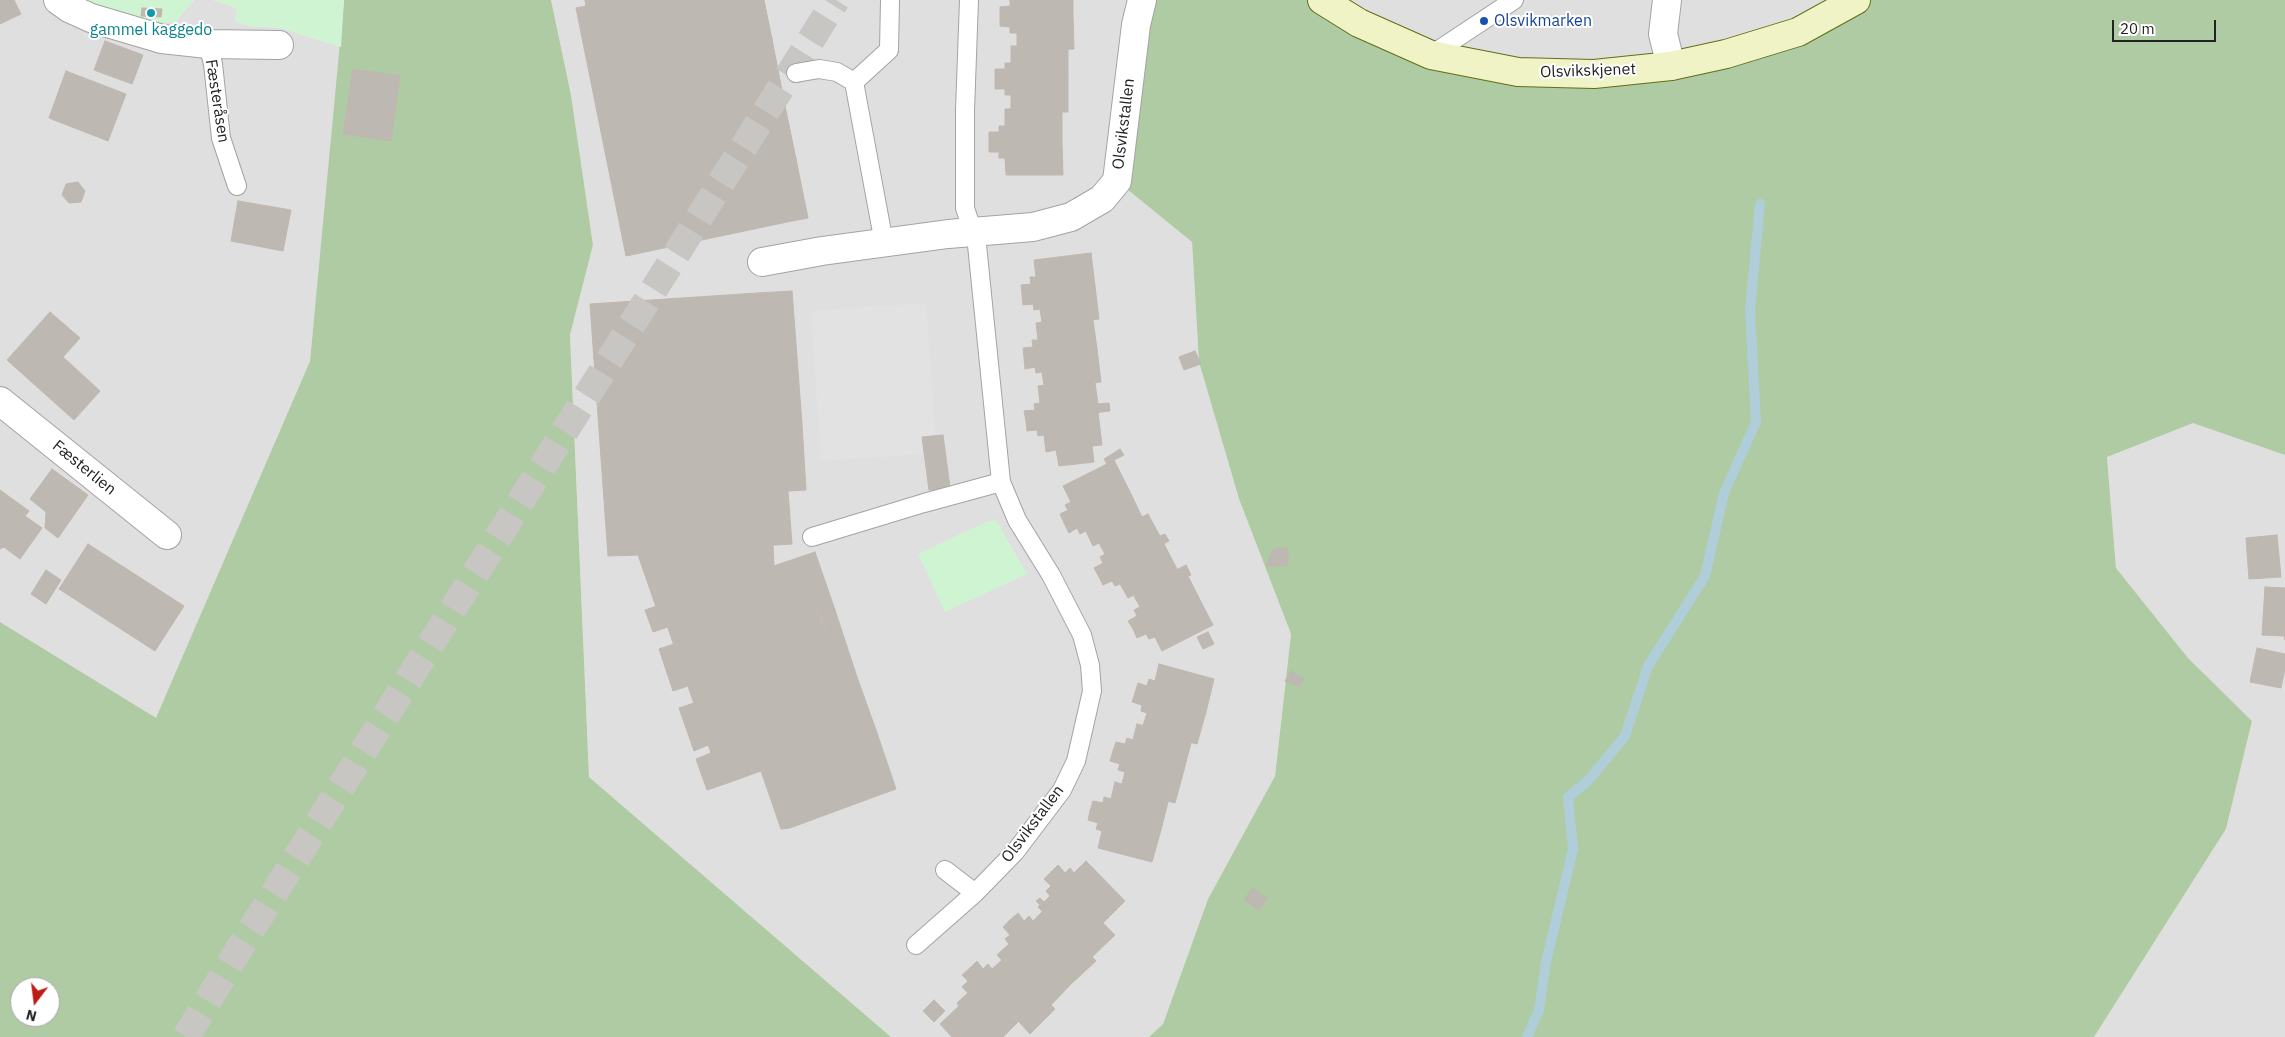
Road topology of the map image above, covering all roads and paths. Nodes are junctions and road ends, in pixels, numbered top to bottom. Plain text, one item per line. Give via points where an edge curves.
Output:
1 (58, 0) edge
2 (890, 0) edge
3 (969, 0) edge
4 (1142, 0) edge
5 (1322, 0) edge
6 (1514, 0) edge
7 (1667, 0) edge
8 (1856, 0) edge
9 (208, 44) junction
10 (279, 45) dead end
11 (1431, 55) junction
12 (1672, 66) junction
13 (796, 73) dead end
14 (854, 82) junction
15 (237, 186) dead end
16 (973, 233) junction
17 (884, 243) junction
18 (762, 262) dead end
19 (0, 401) edge
20 (1001, 482) junction
21 (168, 535) dead end
22 (812, 537) dead end
23 (945, 870) dead end
24 (975, 893) junction
25 (916, 945) dead end

1 - 9 street, Fæsteråsen via 108,24 162,39
2 - 14 lane via 889,50
3 - 16 lane, Olsvikstallen via 965,208
4 - 16 street, Olsvikstallen via 1116,181 1102,199 1071,217 1033,227
5 - 11 main road, Olsvikskjenet via 1359,23
6 - 11 lane
7 - 12 street via 1663,34
8 - 12 main road, Olsvikskjenet via 1798,32
9 - 10 street, Fæsteråsen
9 - 15 lane, Fæsteråsen via 221,138
11 - 12 main road, Olsvikskjenet via 1518,72 1594,74
13 - 14 lane via 828,70
14 - 17 lane
16 - 17 street, Olsvikstallen
16 - 20 lane, Olsvikstallen via 977,245
17 - 18 street, Olsvikstallen
19 - 21 street, Fæsterlien
20 - 22 lane
20 - 24 lane, Olsvikstallen via 1017,520 1052,575 1082,635 1090,665 1092,691 1076,760 1062,790 1015,852
23 - 24 lane
24 - 25 lane, Olsvikstallen

